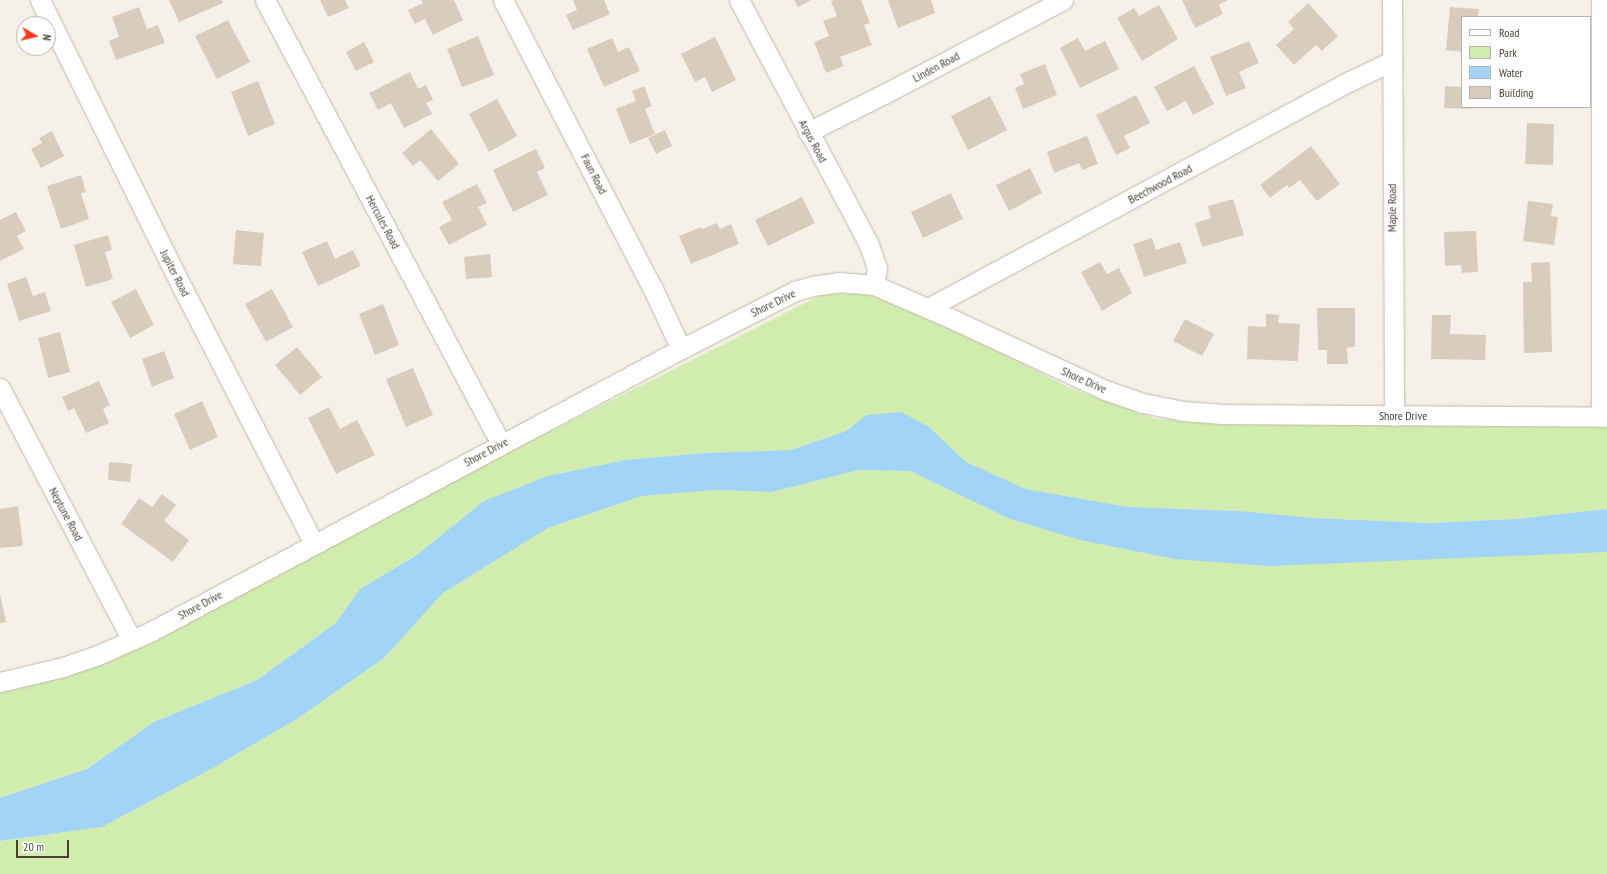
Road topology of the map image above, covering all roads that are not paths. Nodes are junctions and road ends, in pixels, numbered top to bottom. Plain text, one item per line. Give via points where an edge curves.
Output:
1 (40, 0) edge
2 (265, 0) edge
3 (503, 0) edge
4 (738, 0) edge
5 (1063, 0) edge
6 (1392, 0) edge
7 (1601, 0) edge
8 (1392, 61) junction
9 (808, 132) junction
10 (1604, 205) edge
11 (874, 285) junction
12 (928, 308) junction
13 (681, 349) junction
14 (0, 388) edge
15 (1394, 416) junction
16 (1604, 417) edge
17 (501, 444) junction
18 (314, 544) junction
19 (132, 640) junction
20 (0, 682) edge

1 - 18 street, Jupiter Road via 182,287
2 - 17 street, Hercules Road
3 - 13 street, Faun Road
4 - 9 street, Argus Road
5 - 9 street, Linden Road
6 - 8 street, Maple Road
7 - 10 street
8 - 12 street, Beechwood Road via 1350,81
8 - 15 street, Maple Road
9 - 11 street, Argus Road via 869,245 877,268
10 - 16 street
11 - 12 street, Shore Drive
11 - 13 street, Shore Drive via 839,282 795,291
12 - 15 street, Shore Drive via 1105,390 1143,402 1183,411 1223,414
13 - 17 street, Shore Drive
14 - 19 street, Neptune Road
15 - 16 street, Shore Drive
17 - 18 street, Shore Drive
18 - 19 street, Shore Drive
19 - 20 street, Shore Drive via 63,667

